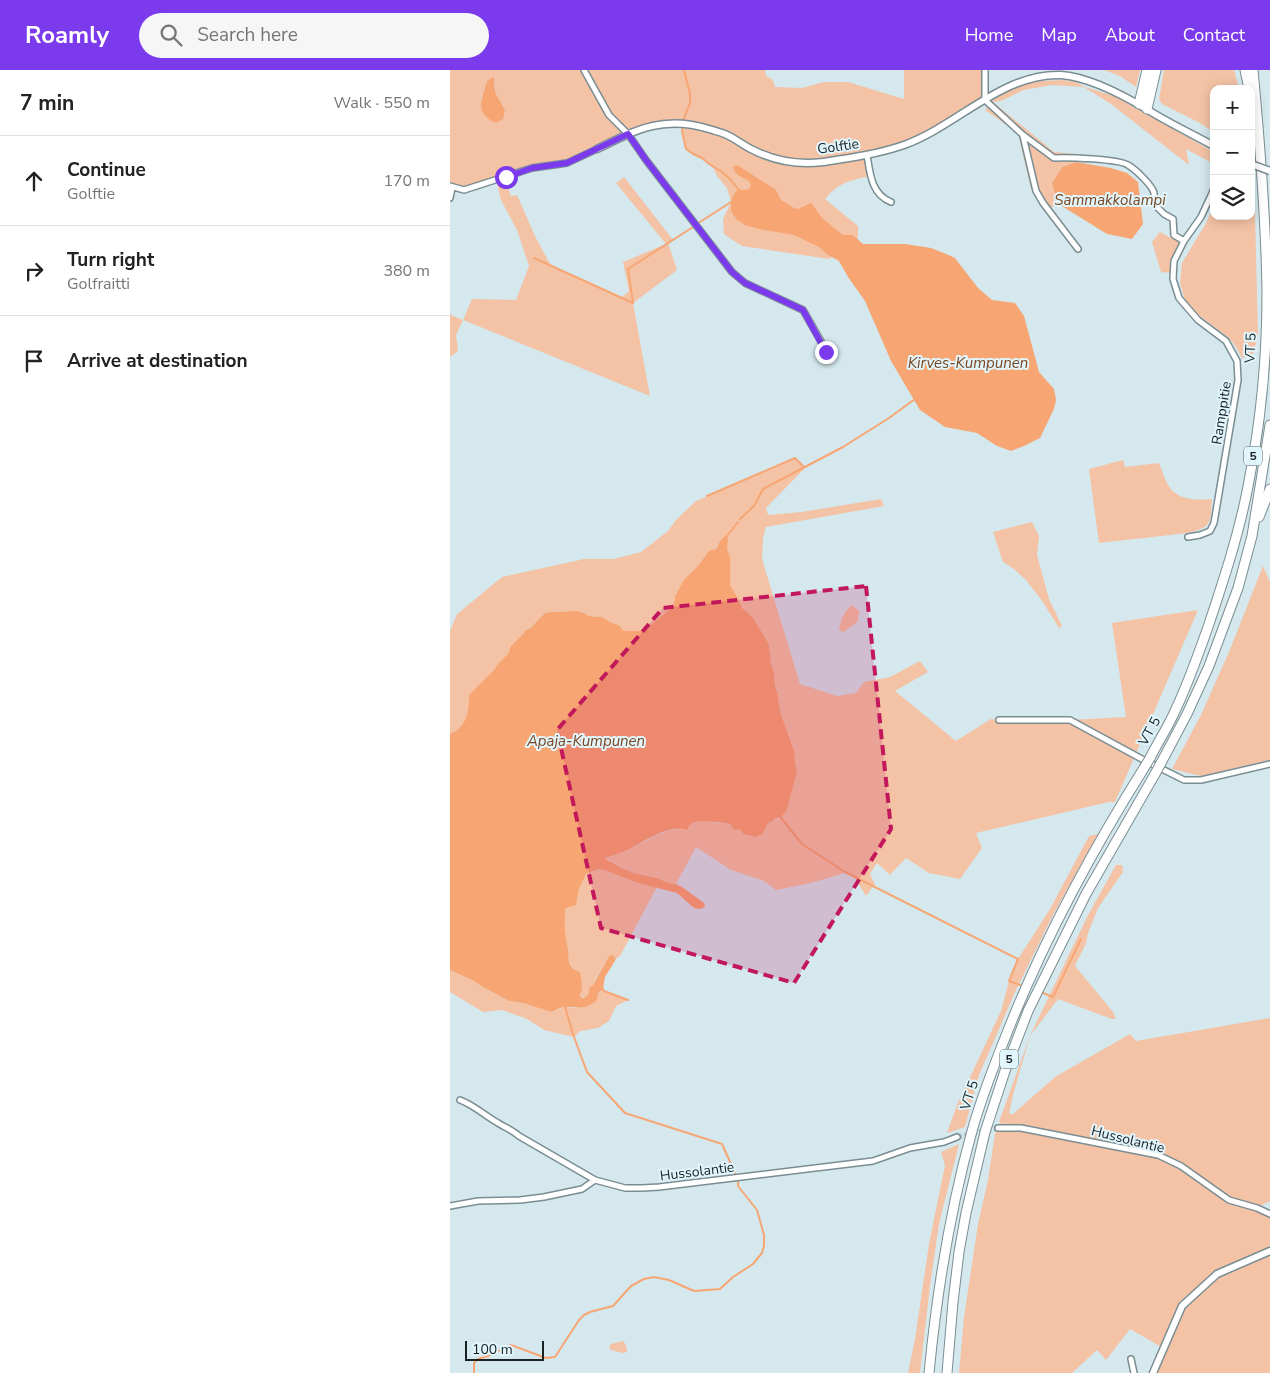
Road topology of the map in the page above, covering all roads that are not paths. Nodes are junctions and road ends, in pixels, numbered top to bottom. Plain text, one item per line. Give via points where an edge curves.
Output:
1 (584, 70) edge
2 (985, 70) edge
3 (1147, 70) edge
4 (1156, 70) edge
5 (1245, 70) edge
6 (1253, 70) edge
7 (1248, 85) edge
8 (985, 100) junction
9 (1139, 104) junction
10 (1147, 109) junction
11 (1255, 117) edge
12 (628, 134) junction
13 (1023, 135) junction
14 (1259, 136) junction
15 (1210, 144) edge
16 (597, 149) joint
17 (867, 155) junction
18 (1255, 165) edge
19 (1270, 171) edge
20 (451, 187) edge
21 (450, 198) edge
22 (1210, 198) edge
23 (890, 202) dead end
24 (1184, 242) junction
25 (1078, 250) dead end
26 (826, 352) dead end
27 (1270, 425) edge
28 (1270, 489) edge
29 (1252, 536) junction
30 (1188, 538) dead end
31 (999, 720) dead end
32 (1270, 764) edge
33 (460, 1100) dead end
34 (998, 1128) tunnel mouth
35 (957, 1137) tunnel mouth
36 (595, 1180) junction
37 (450, 1206) edge
38 (1270, 1214) edge
39 (1270, 1251) edge
40 (1131, 1359) dead end
41 (930, 1373) edge
42 (947, 1373) edge
43 (1134, 1373) edge
44 (1153, 1373) edge

1 - 12 street via 609,114
2 - 8 street
3 - 9 highway
4 - 10 highway
5 - 7 highway
6 - 14 highway, VT 5 / 5
8 - 9 street, Golftie via 1016,83 1059,75 1074,76
8 - 13 street
8 - 17 street, Golftie via 940,128 904,145
9 - 10 street, Golftie
10 - 15 street, Golftie
11 - 14 highway
12 - 16 street, Golftie
12 - 17 street, Golftie via 660,124 683,123 727,135 752,150 786,162 820,162
12 - 26 street via 732,272 745,283 803,310
13 - 24 street via 1054,158 1128,164 1153,191 1155,205 1173,219 1174,235
13 - 25 street via 1036,191
14 - 41 highway, VT 5 / 5, bridge via 1267,294 1264,357 1259,420 1235,541 1176,711 1074,888 1022,993 992,1072 958,1185 938,1292
16 - 20 street, Golftie via 567,163 532,168 464,190
17 - 23 street via 870,176 877,191
18 - 19 street, bridge
20 - 21 street
22 - 24 street, Ramppitie
24 - 30 street, Ramppitie via 1173,267 1177,294 1198,320 1226,342 1237,361 1238,380 1214,523 1210,531
27 - 29 highway, VT 5 / 5
28 - 29 highway
29 - 42 highway, VT 5 / 5, bridge via 1238,588 1187,714 1086,894 1028,1011 1005,1071 985,1132 966,1213
31 - 32 street via 1070,720 1184,780 1202,780
33 - 36 street, Hussolantie
34 - 38 street, Hussolantie via 1021,1128 1158,1155 1181,1166 1229,1200
35 - 36 street, Hussolantie via 873,1161 658,1187 625,1188
36 - 37 street via 582,1189 544,1197
39 - 44 street via 1217,1274 1182,1306
40 - 43 street

